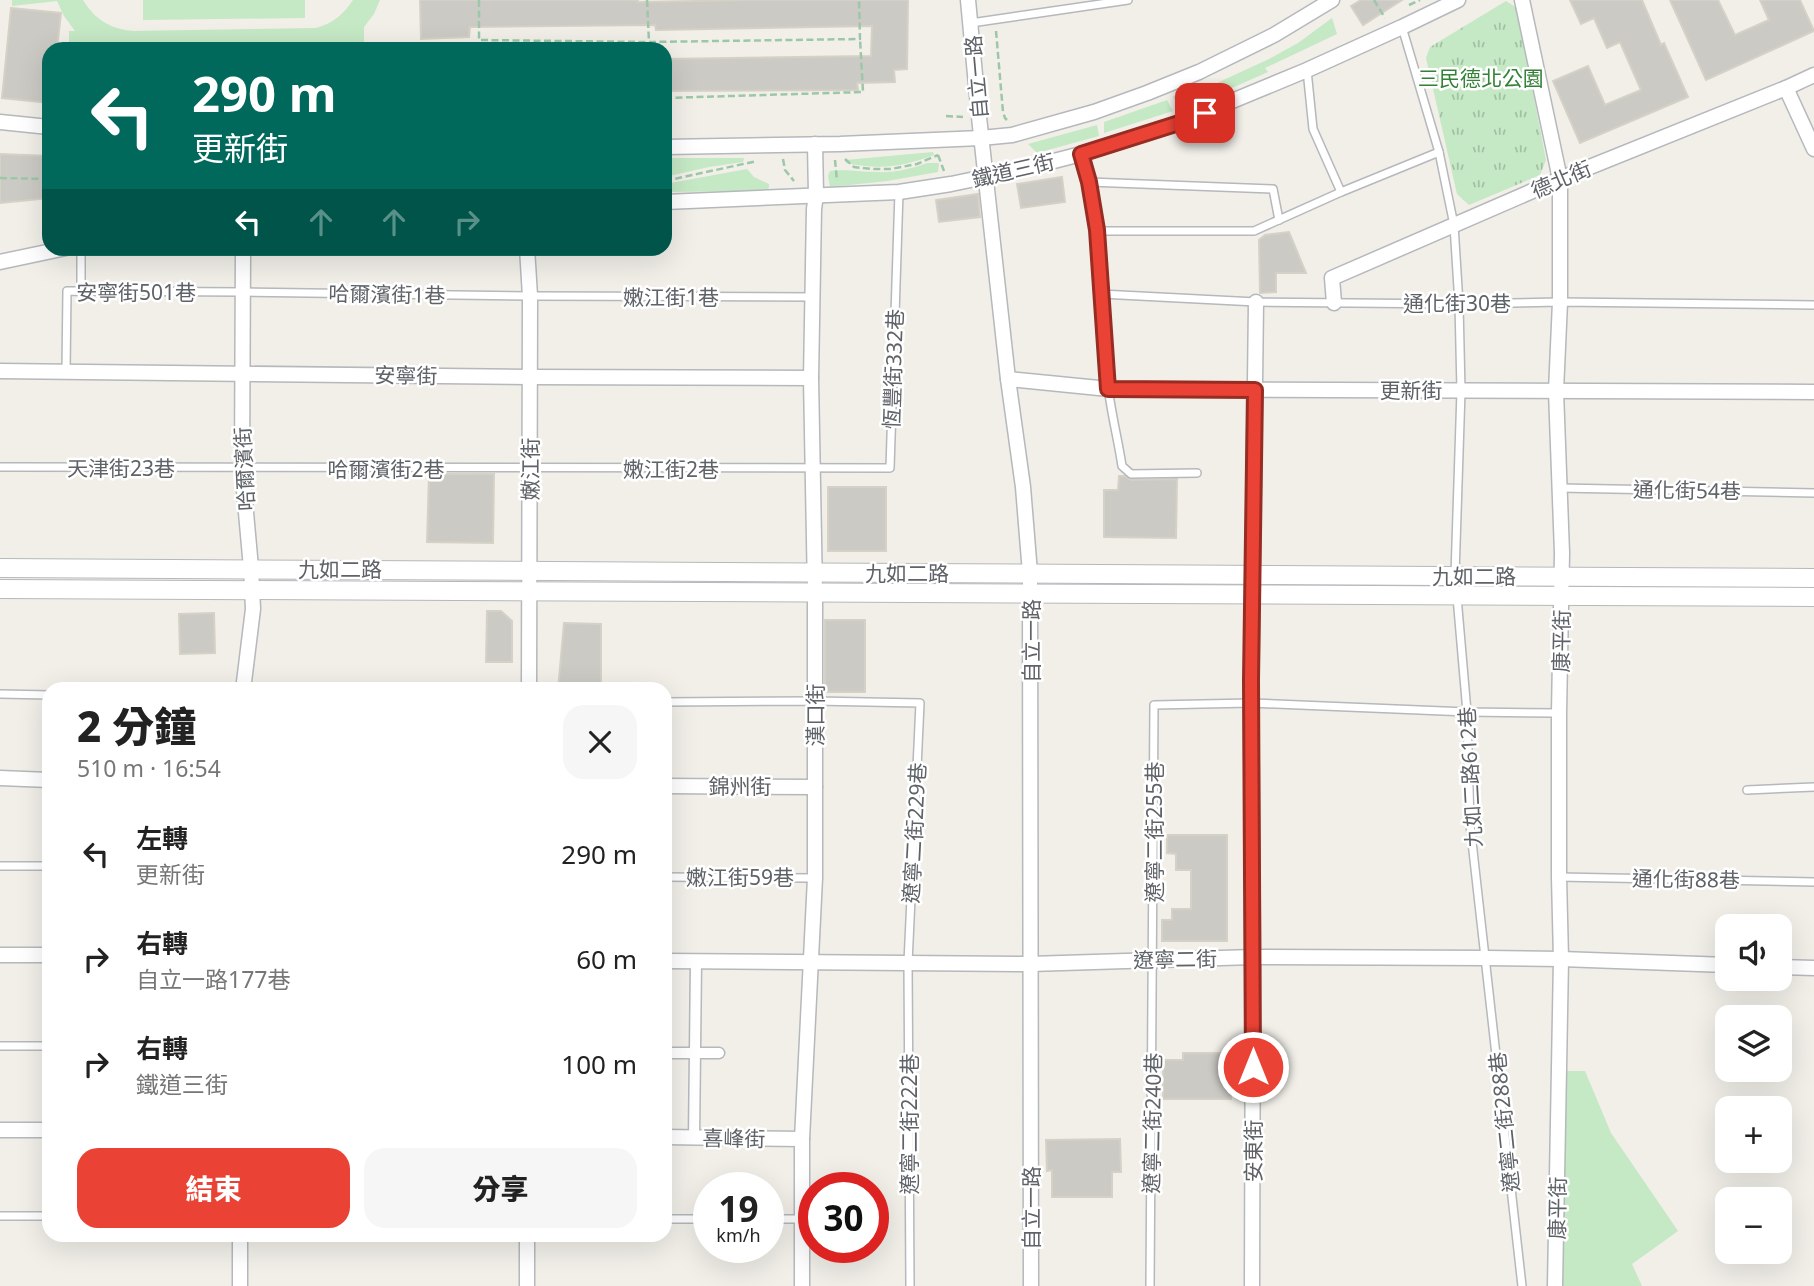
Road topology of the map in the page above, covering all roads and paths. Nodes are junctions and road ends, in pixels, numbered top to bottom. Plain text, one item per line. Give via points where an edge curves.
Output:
1 (480, 0) edge
2 (647, 0) edge
3 (859, 0) edge
4 (968, 0) edge
5 (1128, 0) edge
6 (1332, 0) edge
7 (1374, 0) edge
8 (1420, 0) edge
9 (1458, 0) edge
10 (1522, 0) edge
11 (1408, 6) dead end
12 (1384, 18) dead end
13 (971, 23) junction
14 (1402, 27) junction
15 (996, 28) dead end
16 (860, 39) junction
17 (622, 41) joint
18 (649, 42) junction
19 (1307, 70) junction
20 (1814, 75) edge
21 (1786, 88) junction
22 (672, 98) edge
23 (0, 121) edge
24 (1009, 121) dead end
25 (42, 126) edge
26 (981, 138) junction
27 (815, 144) junction
28 (672, 147) edge
29 (939, 148) dead end
30 (1814, 149) edge
31 (1438, 152) junction
32 (1081, 154) junction
33 (938, 155) junction
34 (783, 156) dead end
35 (760, 161) dead end
36 (944, 171) dead end
37 (986, 176) junction
38 (0, 178) edge
39 (42, 179) edge
40 (1560, 179) junction
41 (672, 180) edge
42 (836, 181) dead end
43 (1089, 182) junction
44 (796, 183) dead end
45 (899, 192) junction
46 (1341, 192) junction
47 (816, 195) junction
48 (672, 202) edge
49 (1279, 220) junction
50 (1454, 225) junction
51 (1097, 230) junction
52 (42, 253) edge
53 (81, 256) edge
54 (243, 256) edge
55 (528, 256) edge
56 (0, 262) edge
57 (81, 291) junction
58 (243, 292) junction
59 (1101, 294) junction
60 (530, 296) junction
61 (812, 297) junction
62 (1256, 302) junction
63 (1560, 302) junction
64 (1334, 303) junction
65 (1459, 304) junction
66 (1814, 304) edge
67 (0, 371) edge
68 (66, 372) junction
69 (241, 374) junction
70 (530, 377) junction
71 (811, 377) junction
72 (1008, 379) junction
73 (1108, 389) junction
74 (1255, 390) junction
75 (1461, 391) junction
76 (1556, 391) junction
77 (1814, 392) edge
78 (0, 467) edge
79 (242, 468) junction
80 (530, 469) junction
81 (812, 469) junction
82 (1197, 473) dead end
83 (1560, 488) junction
84 (1814, 493) edge
85 (0, 568) edge
86 (251, 568) junction
87 (529, 570) junction
88 (815, 573) junction
89 (1030, 573) junction
90 (1252, 574) junction
91 (1455, 576) junction
92 (1562, 576) junction
93 (1814, 578) edge
94 (0, 589) edge
95 (253, 590) junction
96 (529, 591) junction
97 (1031, 592) junction
98 (815, 593) junction
99 (1251, 594) junction
100 (1457, 595) junction
101 (1562, 596) junction
102 (1814, 597) edge
103 (244, 682) edge
104 (529, 682) edge
105 (0, 694) edge
106 (42, 695) edge
107 (815, 701) junction
108 (672, 702) edge
109 (1251, 703) junction
110 (1467, 712) junction
111 (1559, 713) junction
112 (0, 778) edge
113 (42, 780) edge
114 (672, 786) edge
115 (815, 787) junction
116 (1814, 787) edge
117 (1747, 790) dead end
118 (0, 866) edge
119 (42, 866) edge
120 (672, 877) edge
121 (1559, 877) junction
122 (815, 878) junction
123 (1814, 882) edge
124 (0, 955) edge
125 (42, 955) edge
126 (1253, 957) junction
127 (1486, 958) junction
128 (1561, 959) junction
129 (1153, 960) junction
130 (672, 961) edge
131 (696, 961) junction
132 (810, 962) junction
133 (908, 963) junction
134 (1030, 964) junction
135 (1715, 965) edge
136 (1792, 967) edge
137 (1814, 968) edge
138 (0, 1046) edge
139 (42, 1046) edge
140 (672, 1053) edge
141 (695, 1053) junction
142 (719, 1053) dead end
143 (0, 1130) edge
144 (42, 1130) edge
145 (672, 1138) edge
146 (694, 1138) junction
147 (802, 1139) junction
148 (802, 1172) edge
149 (0, 1216) edge
150 (42, 1216) edge
151 (693, 1219) edge
152 (672, 1220) edge
153 (240, 1242) edge
154 (527, 1242) edge
155 (802, 1263) edge
156 (240, 1286) edge
157 (527, 1286) edge
158 (802, 1286) edge
159 (910, 1286) edge
160 (1031, 1286) edge
161 (1150, 1286) edge
162 (1252, 1286) edge
163 (1522, 1286) edge
164 (1555, 1286) edge

1 - 17 path via 479,40
2 - 18 path
3 - 16 path
4 - 13 street, 自立一路
5 - 13 lane
6 - 26 street, 鐵道三街 via 1274,35 1147,93 1012,135
7 - 12 path
8 - 11 path
9 - 14 street, 鐵道三街
10 - 40 street, 康平街
13 - 26 street, 自立一路
14 - 19 street, 鐵道三街
14 - 31 lane
15 - 24 path via 1003,111
16 - 18 path
16 - 22 path via 863,92
17 - 18 path
19 - 32 street, 鐵道三街 via 1179,123
19 - 46 lane via 1313,129
20 - 21 street, 德北街
21 - 30 street
21 - 40 street, 德北街
23 - 25 street
26 - 27 street, 鐵道三街
26 - 37 street, 自立一路
27 - 28 street, 鐵道三街
27 - 47 street, 漢口街
29 - 33 path
31 - 46 lane
31 - 50 lane
32 - 37 street, 鐵道三街
32 - 43 lane
33 - 36 path
33 - 42 path via 905,167 871,169 854,167 841,155 835,159
34 - 44 path via 785,170
35 - 41 path
37 - 45 street, 鐵道三街
37 - 72 street, 自立一路
38 - 39 path
40 - 50 street, 德北街
40 - 63 street, 康平街
43 - 49 lane via 1273,189
43 - 51 lane
45 - 47 street, 鐵道三街
45 - 81 lane, 恆豐街332巷 via 890,468
46 - 49 lane
47 - 48 street, 鐵道三街
47 - 61 street, 漢口街
49 - 51 lane via 1254,232
50 - 64 street, 德北街 via 1332,278
50 - 65 lane
51 - 59 lane
52 - 56 street
53 - 57 lane
54 - 58 street, 哈爾濱街
55 - 60 street, 嫩江街
57 - 58 lane, 安寧街501巷
57 - 68 lane, 安寧街501巷 via 67,291
58 - 60 lane, 哈爾濱街1巷
58 - 69 street, 哈爾濱街
59 - 62 lane, 通化街30巷
59 - 73 lane
60 - 61 lane, 嫩江街1巷
60 - 70 street, 嫩江街
61 - 71 street, 漢口街
62 - 64 lane, 通化街30巷
62 - 74 street, 安東街
63 - 65 lane, 通化街30巷
63 - 66 lane, 通化街30巷
63 - 76 street, 康平街
64 - 65 lane, 通化街30巷
65 - 75 lane
67 - 68 street, 安寧街
68 - 69 street, 安寧街
69 - 70 street, 安寧街
69 - 79 street, 哈爾濱街
70 - 71 street, 安寧街
70 - 80 street, 嫩江街
71 - 81 street, 漢口街
72 - 73 street, 更新街
72 - 89 street, 自立一路
73 - 74 street, 更新街
73 - 82 lane via 1122,466 1131,474
74 - 75 street, 更新街
74 - 90 street, 安東街
75 - 76 street, 更新街
75 - 91 lane
76 - 77 street, 更新街
76 - 83 street, 康平街
78 - 79 lane, 天津街23巷
79 - 80 lane, 哈爾濱街2巷
79 - 86 street, 哈爾濱街
80 - 81 lane, 嫩江街2巷
80 - 87 street, 嫩江街
81 - 88 street, 漢口街
83 - 84 lane, 通化街54巷
83 - 92 street, 康平街
85 - 86 street, 九如二路
86 - 87 street, 九如二路
86 - 95 street, 哈爾濱街
87 - 88 street, 九如二路
87 - 96 street, 嫩江街
88 - 89 street, 九如二路
88 - 98 street, 漢口街
89 - 90 street, 九如二路
89 - 97 street, 自立一路
90 - 91 street, 九如二路
90 - 99 street, 安東街
91 - 92 street, 九如二路
92 - 93 street, 九如二路
92 - 101 street, 康平街
94 - 95 street, 九如二路
95 - 96 street, 九如二路
95 - 103 street, 哈爾濱街
96 - 98 street, 九如二路
96 - 104 street, 嫩江街
97 - 98 street, 九如二路
97 - 99 street, 九如二路
97 - 134 street, 自立一路
98 - 107 street, 漢口街
99 - 100 street, 九如二路
99 - 109 street, 安東街
100 - 101 street, 九如二路
100 - 110 lane, 九如二路612巷
101 - 102 street, 九如二路
101 - 111 street, 康平街
105 - 106 lane
107 - 108 lane
107 - 115 street, 漢口街
107 - 133 lane, 遼寧二街229巷 via 920,703
109 - 110 lane
109 - 126 street, 安東街
109 - 129 lane, 遼寧二街255巷 via 1154,705
110 - 111 lane
110 - 127 lane, 九如二路612巷 via 1470,824
111 - 121 street, 康平街
112 - 113 street
114 - 115 street, 錦州街
115 - 122 street, 漢口街
116 - 117 lane
118 - 119 lane
120 - 122 lane, 嫩江街59巷
121 - 123 lane, 通化街88巷
121 - 128 street, 康平街
122 - 132 street, 漢口街
124 - 125 street
126 - 127 street, 遼寧二街
126 - 129 street, 遼寧二街
126 - 162 street, 安東街
127 - 128 street, 遼寧二街
127 - 163 lane, 遼寧二街288巷
128 - 135 street, 遼寧二街
128 - 164 street, 康平街
129 - 134 street, 遼寧二街
129 - 161 lane, 遼寧二街240巷
130 - 131 street, 遼寧二街
131 - 132 street, 遼寧二街
131 - 141 street
132 - 133 street, 遼寧二街
132 - 147 street, 漢口街
133 - 134 street, 遼寧二街
133 - 159 lane, 遼寧二街222巷
134 - 160 street, 自立一路
136 - 137 street
138 - 139 lane
140 - 141 street
141 - 142 street
141 - 146 street
143 - 144 street
145 - 146 street, 喜峰街
146 - 147 street, 喜峰街
147 - 148 street, 漢口街
149 - 150 lane
151 - 152 lane
153 - 156 street
154 - 157 street
155 - 158 street, 漢口街

